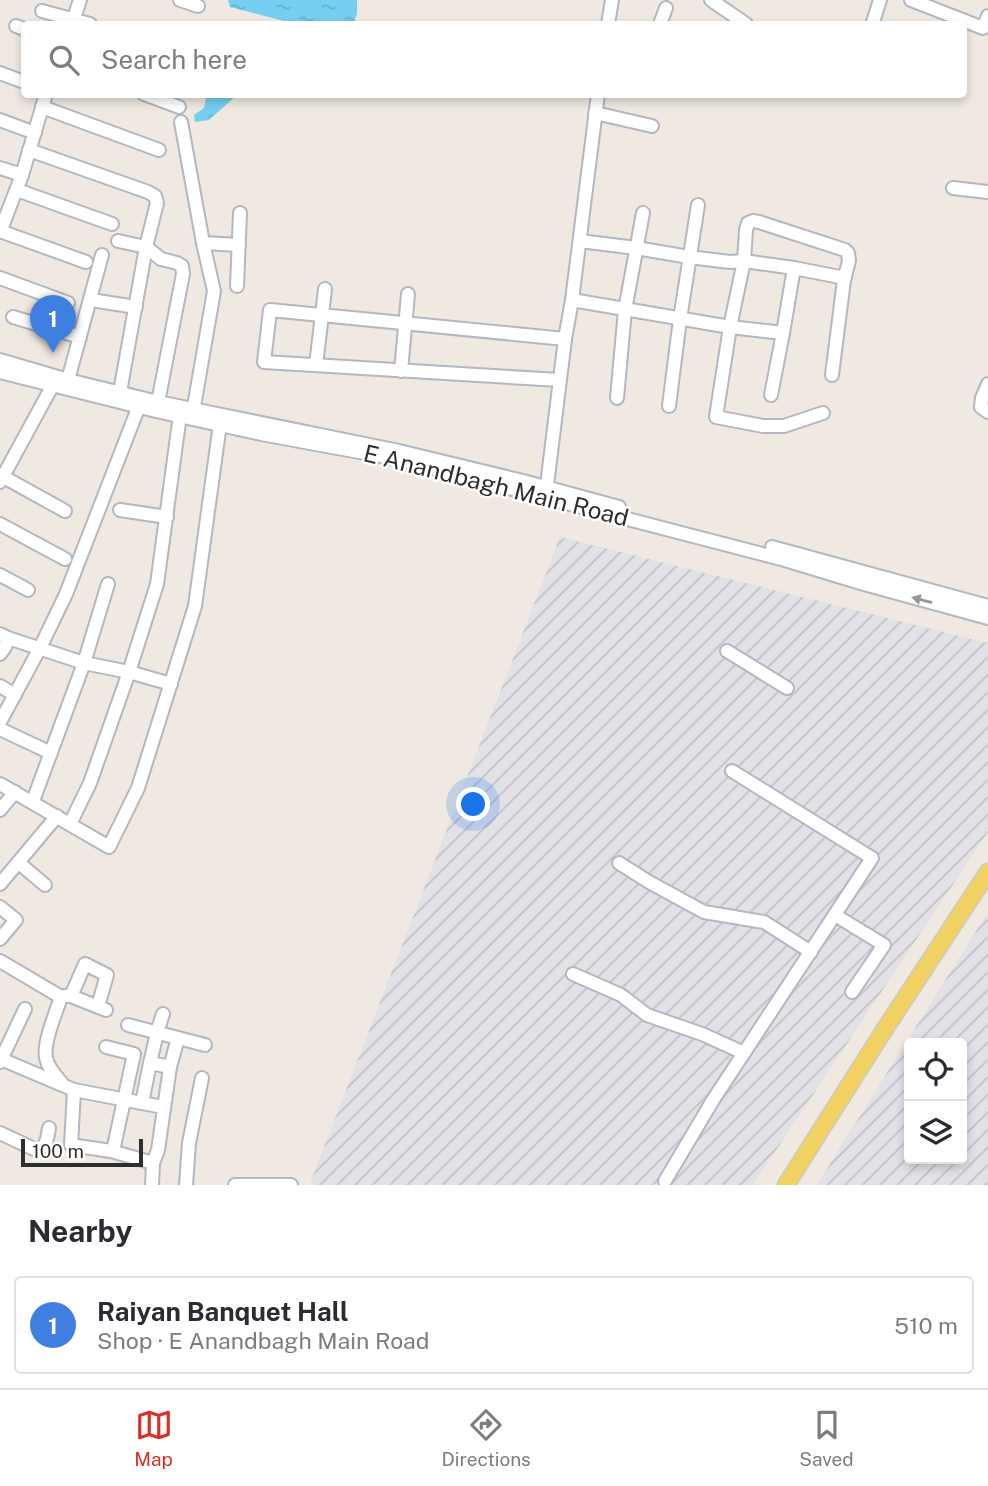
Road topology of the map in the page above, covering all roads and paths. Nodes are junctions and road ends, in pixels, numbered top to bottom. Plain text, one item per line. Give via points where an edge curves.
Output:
1 (80, 0) edge
2 (180, 0) edge
3 (612, 0) edge
4 (711, 0) edge
5 (880, 0) edge
6 (911, 0) edge
7 (198, 6) dead end
8 (666, 8) dead end
9 (42, 11) dead end
10 (988, 16) edge
11 (70, 21) edge
12 (73, 21) edge
13 (608, 21) edge
14 (661, 21) edge
15 (742, 21) edge
16 (873, 21) edge
17 (965, 21) edge
18 (967, 22) edge
19 (0, 73) edge
20 (21, 81) edge
21 (155, 98) edge
22 (597, 98) edge
23 (44, 101) edge
24 (179, 107) dead end
25 (595, 113) junction
26 (0, 120) edge
27 (181, 122) dead end
28 (652, 126) dead end
29 (35, 132) junction
30 (29, 150) junction
31 (159, 150) dead end
32 (0, 168) edge
33 (22, 176) junction
34 (953, 188) dead end
35 (17, 190) junction
36 (988, 192) edge
37 (698, 205) dead end
38 (643, 212) dead end
39 (240, 214) dead end
40 (111, 224) dead end
41 (1, 225) edge
42 (118, 241) dead end
43 (580, 241) junction
44 (203, 243) junction
45 (239, 246) junction
46 (146, 247) junction
47 (636, 248) junction
48 (103, 255) dead end
49 (689, 257) junction
50 (744, 261) junction
51 (86, 262) dead end
52 (794, 268) junction
53 (0, 278) edge
54 (845, 278) junction
55 (237, 286) dead end
56 (325, 289) dead end
57 (408, 294) dead end
58 (91, 300) junction
59 (572, 300) junction
60 (68, 303) dead end
61 (136, 307) junction
62 (625, 310) junction
63 (321, 315) junction
64 (13, 317) dead end
65 (680, 319) junction
66 (406, 323) junction
67 (730, 327) junction
68 (783, 333) junction
69 (80, 337) junction
70 (565, 339) junction
71 (316, 365) junction
72 (0, 370) edge
73 (401, 371) junction
74 (831, 375) dead end
75 (559, 380) junction
76 (59, 381) junction
77 (988, 384) edge
78 (120, 392) junction
79 (771, 395) dead end
80 (617, 398) dead end
81 (158, 402) junction
82 (139, 406) junction
83 (669, 406) dead end
84 (988, 412) edge
85 (823, 413) dead end
86 (189, 414) junction
87 (220, 424) junction
88 (1, 478) edge
89 (546, 492) junction
90 (120, 510) dead end
91 (65, 511) dead end
92 (167, 517) junction
93 (0, 524) edge
94 (65, 559) dead end
95 (0, 575) edge
96 (108, 584) dead end
97 (27, 590) dead end
98 (988, 606) edge
99 (988, 618) edge
100 (4, 636) edge
101 (40, 648) junction
102 (727, 651) dead end
103 (0, 654) edge
104 (85, 663) junction
105 (129, 672) junction
106 (171, 684) junction
107 (0, 687) edge
108 (786, 688) dead end
109 (15, 695) junction
110 (0, 722) edge
111 (0, 729) edge
112 (51, 753) junction
113 (732, 771) dead end
114 (0, 784) edge
115 (15, 792) junction
116 (33, 802) junction
117 (0, 810) edge
118 (57, 816) junction
119 (70, 824) junction
120 (19, 863) junction
121 (619, 863) dead end
122 (988, 872) edge
123 (1, 882) edge
124 (44, 885) dead end
125 (988, 888) edge
126 (0, 907) edge
127 (835, 915) junction
128 (0, 939) edge
129 (811, 952) junction
130 (0, 961) edge
131 (573, 974) dead end
132 (852, 992) dead end
133 (66, 997) junction
134 (25, 1009) dead end
135 (163, 1014) dead end
136 (128, 1025) dead end
137 (157, 1032) junction
138 (178, 1038) junction
139 (205, 1045) dead end
140 (106, 1046) dead end
141 (744, 1053) junction
142 (1, 1061) edge
143 (150, 1063) junction
144 (170, 1068) junction
145 (202, 1078) dead end
146 (69, 1087) junction
147 (124, 1099) junction
148 (142, 1103) junction
149 (163, 1107) junction
150 (49, 1128) dead end
151 (0, 1133) edge
152 (818, 1143) junction
153 (113, 1151) junction
154 (153, 1163) junction
155 (665, 1181) dead end
156 (152, 1185) edge
157 (186, 1185) edge
158 (235, 1185) edge
159 (291, 1185) edge
160 (786, 1185) edge
161 (797, 1185) edge

1 - 12 street
2 - 7 street
3 - 13 street
4 - 15 street
5 - 16 street
6 - 17 street
8 - 14 street
9 - 11 street
10 - 18 street via 983,28
19 - 20 street
21 - 24 street
22 - 25 street
23 - 29 street
23 - 31 street
25 - 28 street
25 - 43 street
26 - 29 street
27 - 44 street
29 - 30 street
30 - 33 street
30 - 46 street via 155,196
32 - 33 street
33 - 35 street
34 - 36 street
35 - 40 street
35 - 41 street
37 - 49 street
38 - 47 street
39 - 45 street
41 - 51 street
42 - 46 street
43 - 47 street
43 - 59 street
44 - 45 street
44 - 86 street via 214,291
45 - 55 street
46 - 61 street
46 - 81 street via 161,259 182,266 183,274
47 - 49 street
47 - 62 street
48 - 58 street
49 - 50 street
49 - 65 street
50 - 52 street
50 - 54 street via 748,223 759,222 845,250 849,261
50 - 67 street
52 - 54 street
52 - 68 street
53 - 60 street
54 - 74 street
56 - 63 street
57 - 66 street
58 - 61 street
58 - 69 street
59 - 62 street
59 - 70 street
61 - 78 street
62 - 65 street
62 - 80 street
63 - 66 street
63 - 71 street
63 - 71 street via 270,310 264,362
64 - 69 street
65 - 67 street
65 - 83 street
66 - 70 street
66 - 73 street
67 - 68 street
67 - 85 street via 716,416 785,426
68 - 79 street
69 - 76 street
70 - 75 street
71 - 73 street
72 - 76 street, E Anandbagh Main Road
73 - 75 street
75 - 89 street
76 - 78 street, E Anandbagh Main Road
76 - 82 street, E Anandbagh Main Road
76 - 88 street
77 - 84 street via 981,407
78 - 81 street, E Anandbagh Main Road
81 - 86 street, E Anandbagh Main Road
82 - 86 street, E Anandbagh Main Road
82 - 101 street via 66,594
86 - 87 street, E Anandbagh Main Road
86 - 89 street, E Anandbagh Main Road via 399,451
86 - 92 street
87 - 89 street, E Anandbagh Main Road
87 - 106 street via 195,606
88 - 91 street
89 - 98 street, E Anandbagh Main Road
99 -> 89 street, E Anandbagh Main Road
90 - 92 street
92 - 105 street via 157,584
93 - 94 street
95 - 97 street
96 - 104 street
100 - 101 street
100 - 103 street
101 - 104 street
101 - 109 street
102 - 108 street
104 - 105 street
104 - 112 street
105 - 106 street
105 - 119 street via 90,783
106 - 119 street via 138,788 110,847
107 - 109 street
109 - 110 street
111 - 112 street
112 - 116 street
113 - 127 street via 872,858
114 - 115 street
115 - 116 street
115 - 117 street
116 - 118 street
118 - 119 street
118 - 120 street
120 - 123 street
120 - 124 street
121 - 129 street via 704,912 764,922
122 - 152 main road
125 - 152 main road
126 - 128 street via 16,920
127 - 129 street
127 - 132 street via 884,945
129 - 141 street
130 - 133 street
131 - 141 street via 621,995 647,1015
133 - 133 street via 85,964 107,975 102,1008
133 - 146 street via 51,1027 46,1053 50,1068
134 - 142 street
135 - 137 street
136 - 137 street
137 - 138 street
137 - 143 street
138 - 139 street
138 - 144 street
140 - 147 street via 134,1054
141 - 155 street
142 - 146 street
143 - 144 street
143 - 148 street
144 - 149 street
145 - 157 street
146 - 147 street
146 - 153 street via 71,1145
147 - 148 street
147 - 153 street
148 - 149 street
149 - 154 street
150 - 151 street via 45,1145 39,1149
152 - 160 main road
152 - 161 main road
153 - 154 street
154 - 156 street
158 - 159 street

